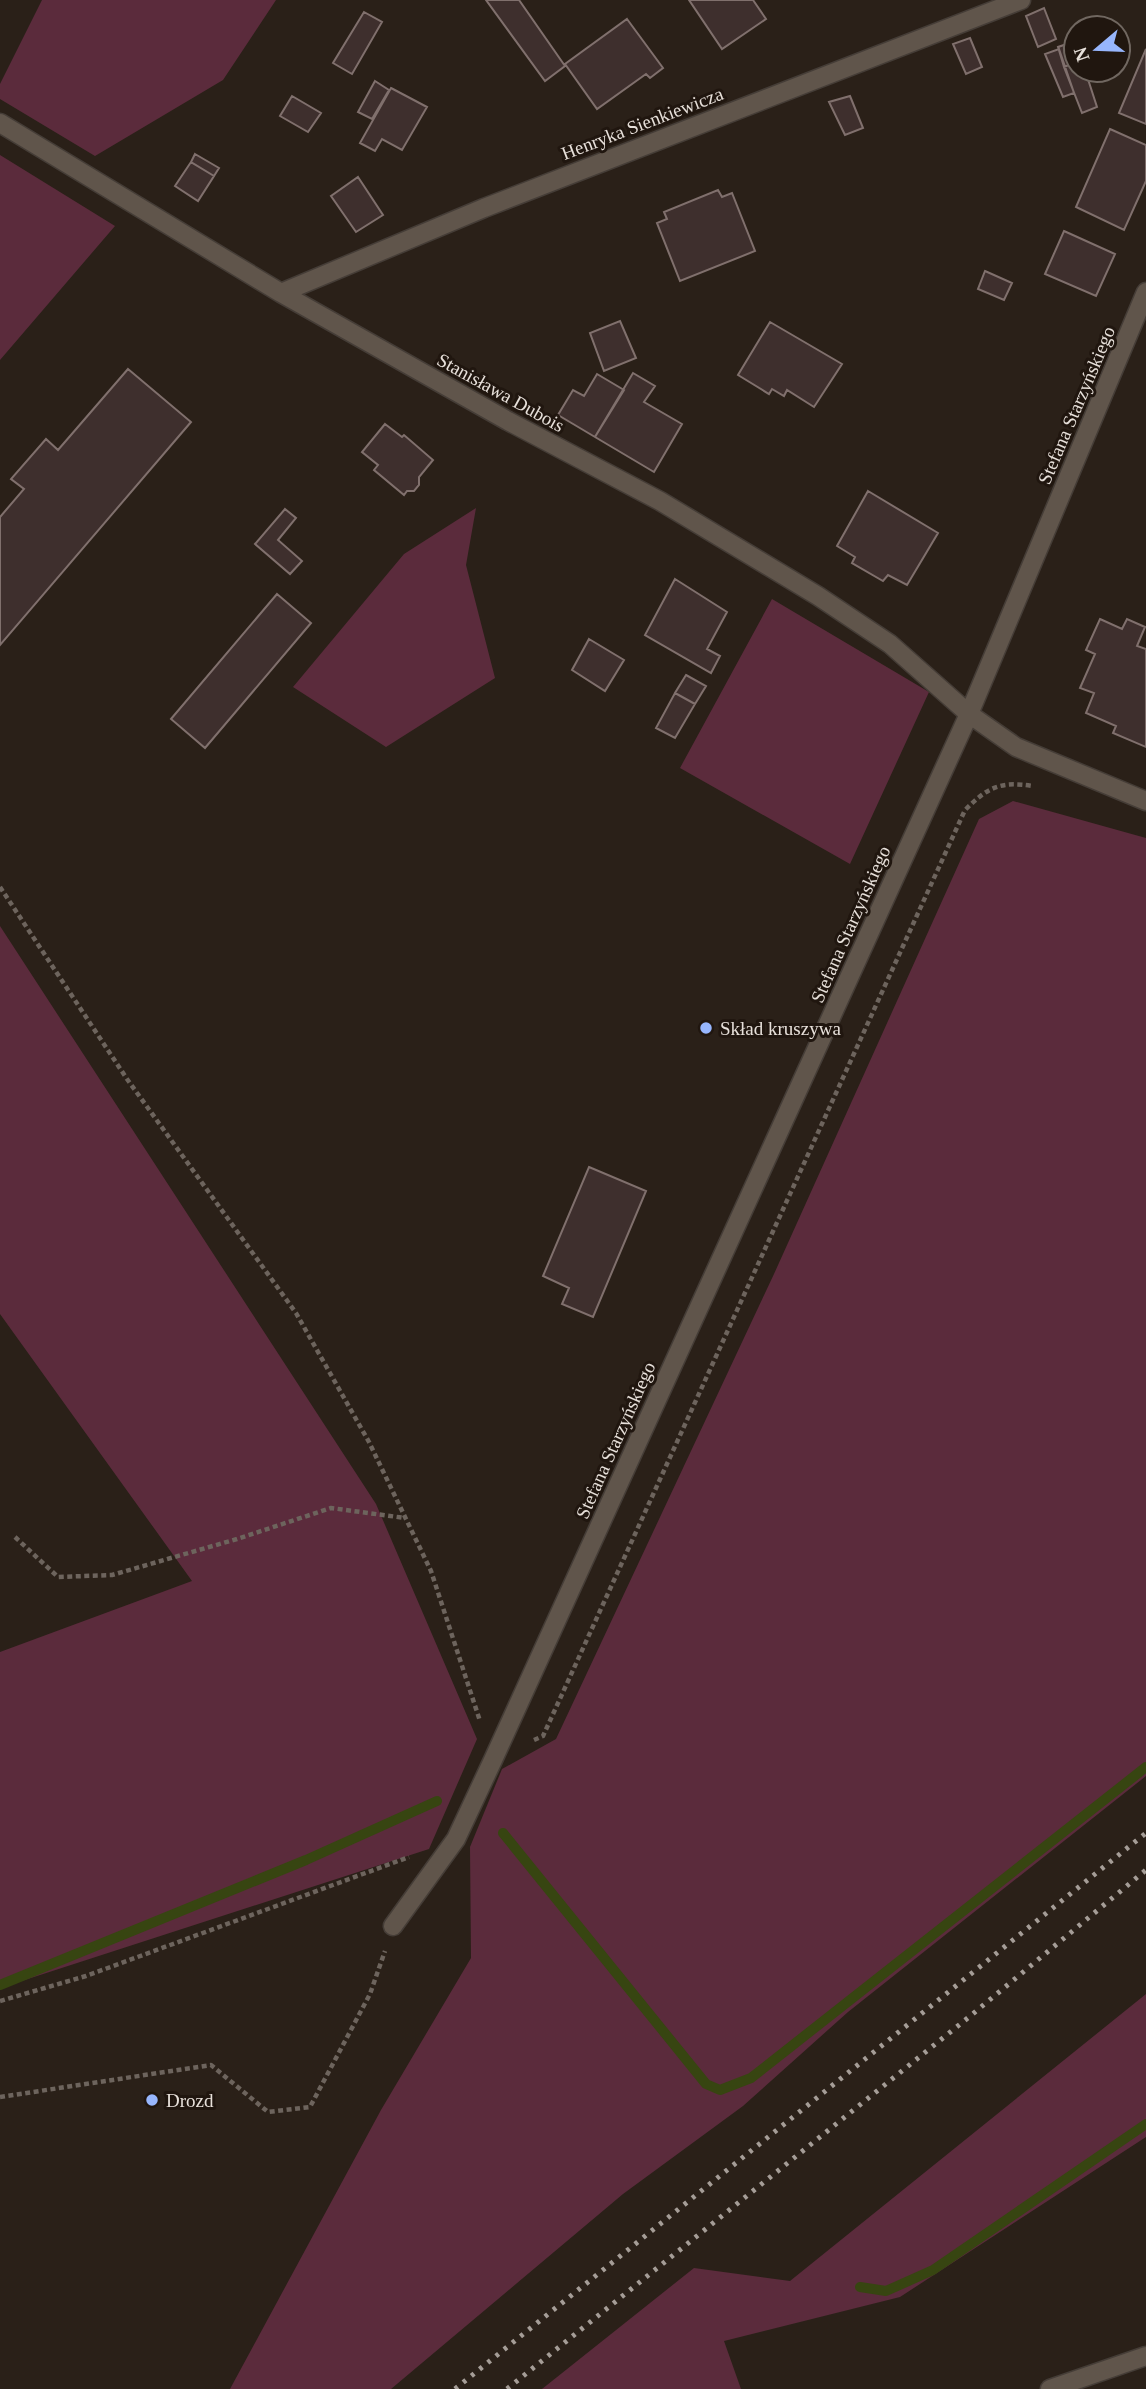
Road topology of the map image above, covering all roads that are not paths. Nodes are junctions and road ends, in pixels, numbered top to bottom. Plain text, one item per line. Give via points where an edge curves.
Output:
1 (1021, 0) edge
2 (0, 123) edge
3 (1146, 292) edge
4 (281, 293) junction
5 (969, 714) junction
6 (1146, 801) edge
7 (393, 1926) road end
8 (1146, 2356) edge
9 (1050, 2389) edge

1 - 4 street, Henryka Sienkiewicza via 496,203
2 - 4 street, Stanisława Dubois
3 - 5 street, Stefana Starzyńskiego
4 - 5 street, Stanisława Dubois via 660,501 818,596 890,644
5 - 6 street, Stanisława Dubois via 1016,747
5 - 7 street, Stefana Starzyńskiego via 456,1839
8 - 9 street

